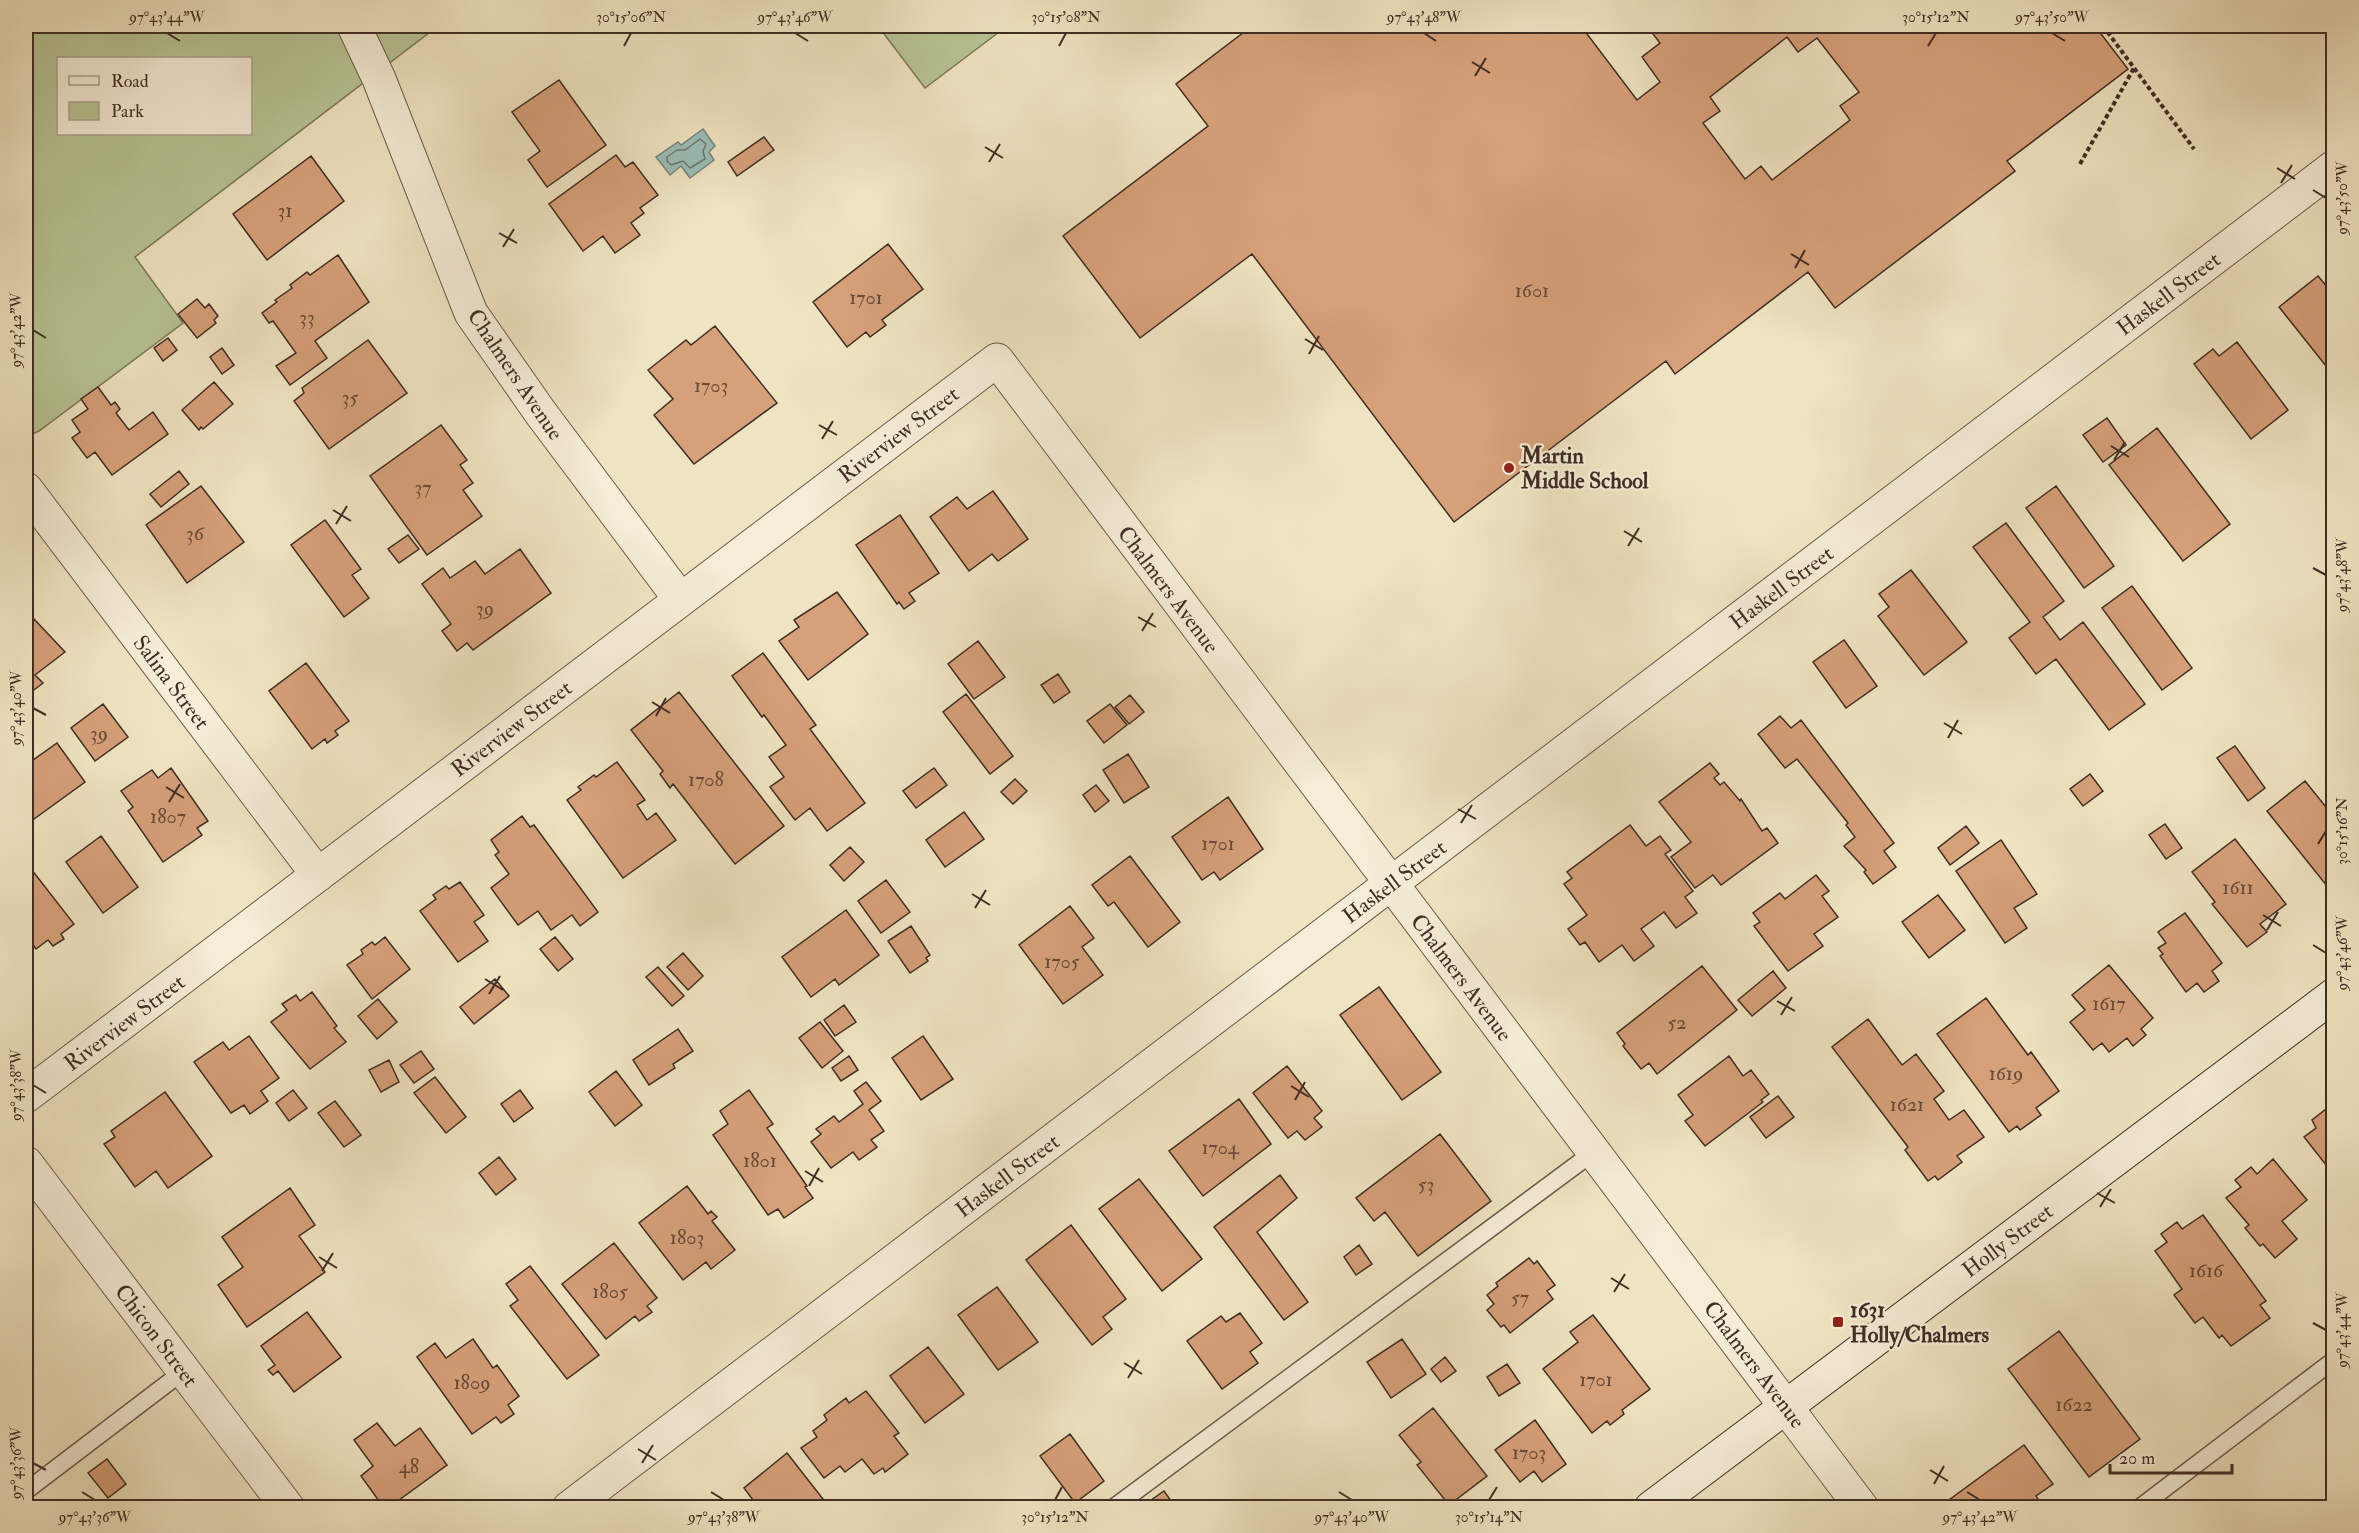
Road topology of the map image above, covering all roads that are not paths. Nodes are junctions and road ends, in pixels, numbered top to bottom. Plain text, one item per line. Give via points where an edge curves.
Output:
1 (354, 26) edge
2 (2334, 168) edge
3 (997, 360) joint
4 (26, 489) edge
5 (680, 599) junction
6 (318, 875) junction
7 (1391, 883) junction
8 (2334, 995) edge
9 (26, 1096) edge
10 (1595, 1151) junction
11 (26, 1162) edge
12 (2334, 1360) edge
13 (184, 1370) junction
14 (1786, 1406) junction
15 (26, 1491) edge
16 (288, 1508) edge
17 (569, 1508) edge
18 (1113, 1508) edge
19 (1651, 1508) edge
20 (1862, 1508) edge
21 (2139, 1508) edge

1 - 5 street, Chalmers Avenue via 471,313
2 - 7 street, Haskell Street
3 - 5 street, Riverview Street
3 - 7 street, Chalmers Avenue
4 - 6 street, Salina Street
5 - 6 street, Riverview Street
6 - 9 street, Riverview Street
7 - 10 street, Chalmers Avenue
7 - 17 street, Haskell Street
8 - 14 street, Holly Street
10 - 14 street, Chalmers Avenue
10 - 18 lane
11 - 13 street, Chicon Street
12 - 21 lane
13 - 15 lane
13 - 16 street, Chicon Street
14 - 19 street, Holly Street
14 - 20 street, Chalmers Avenue

